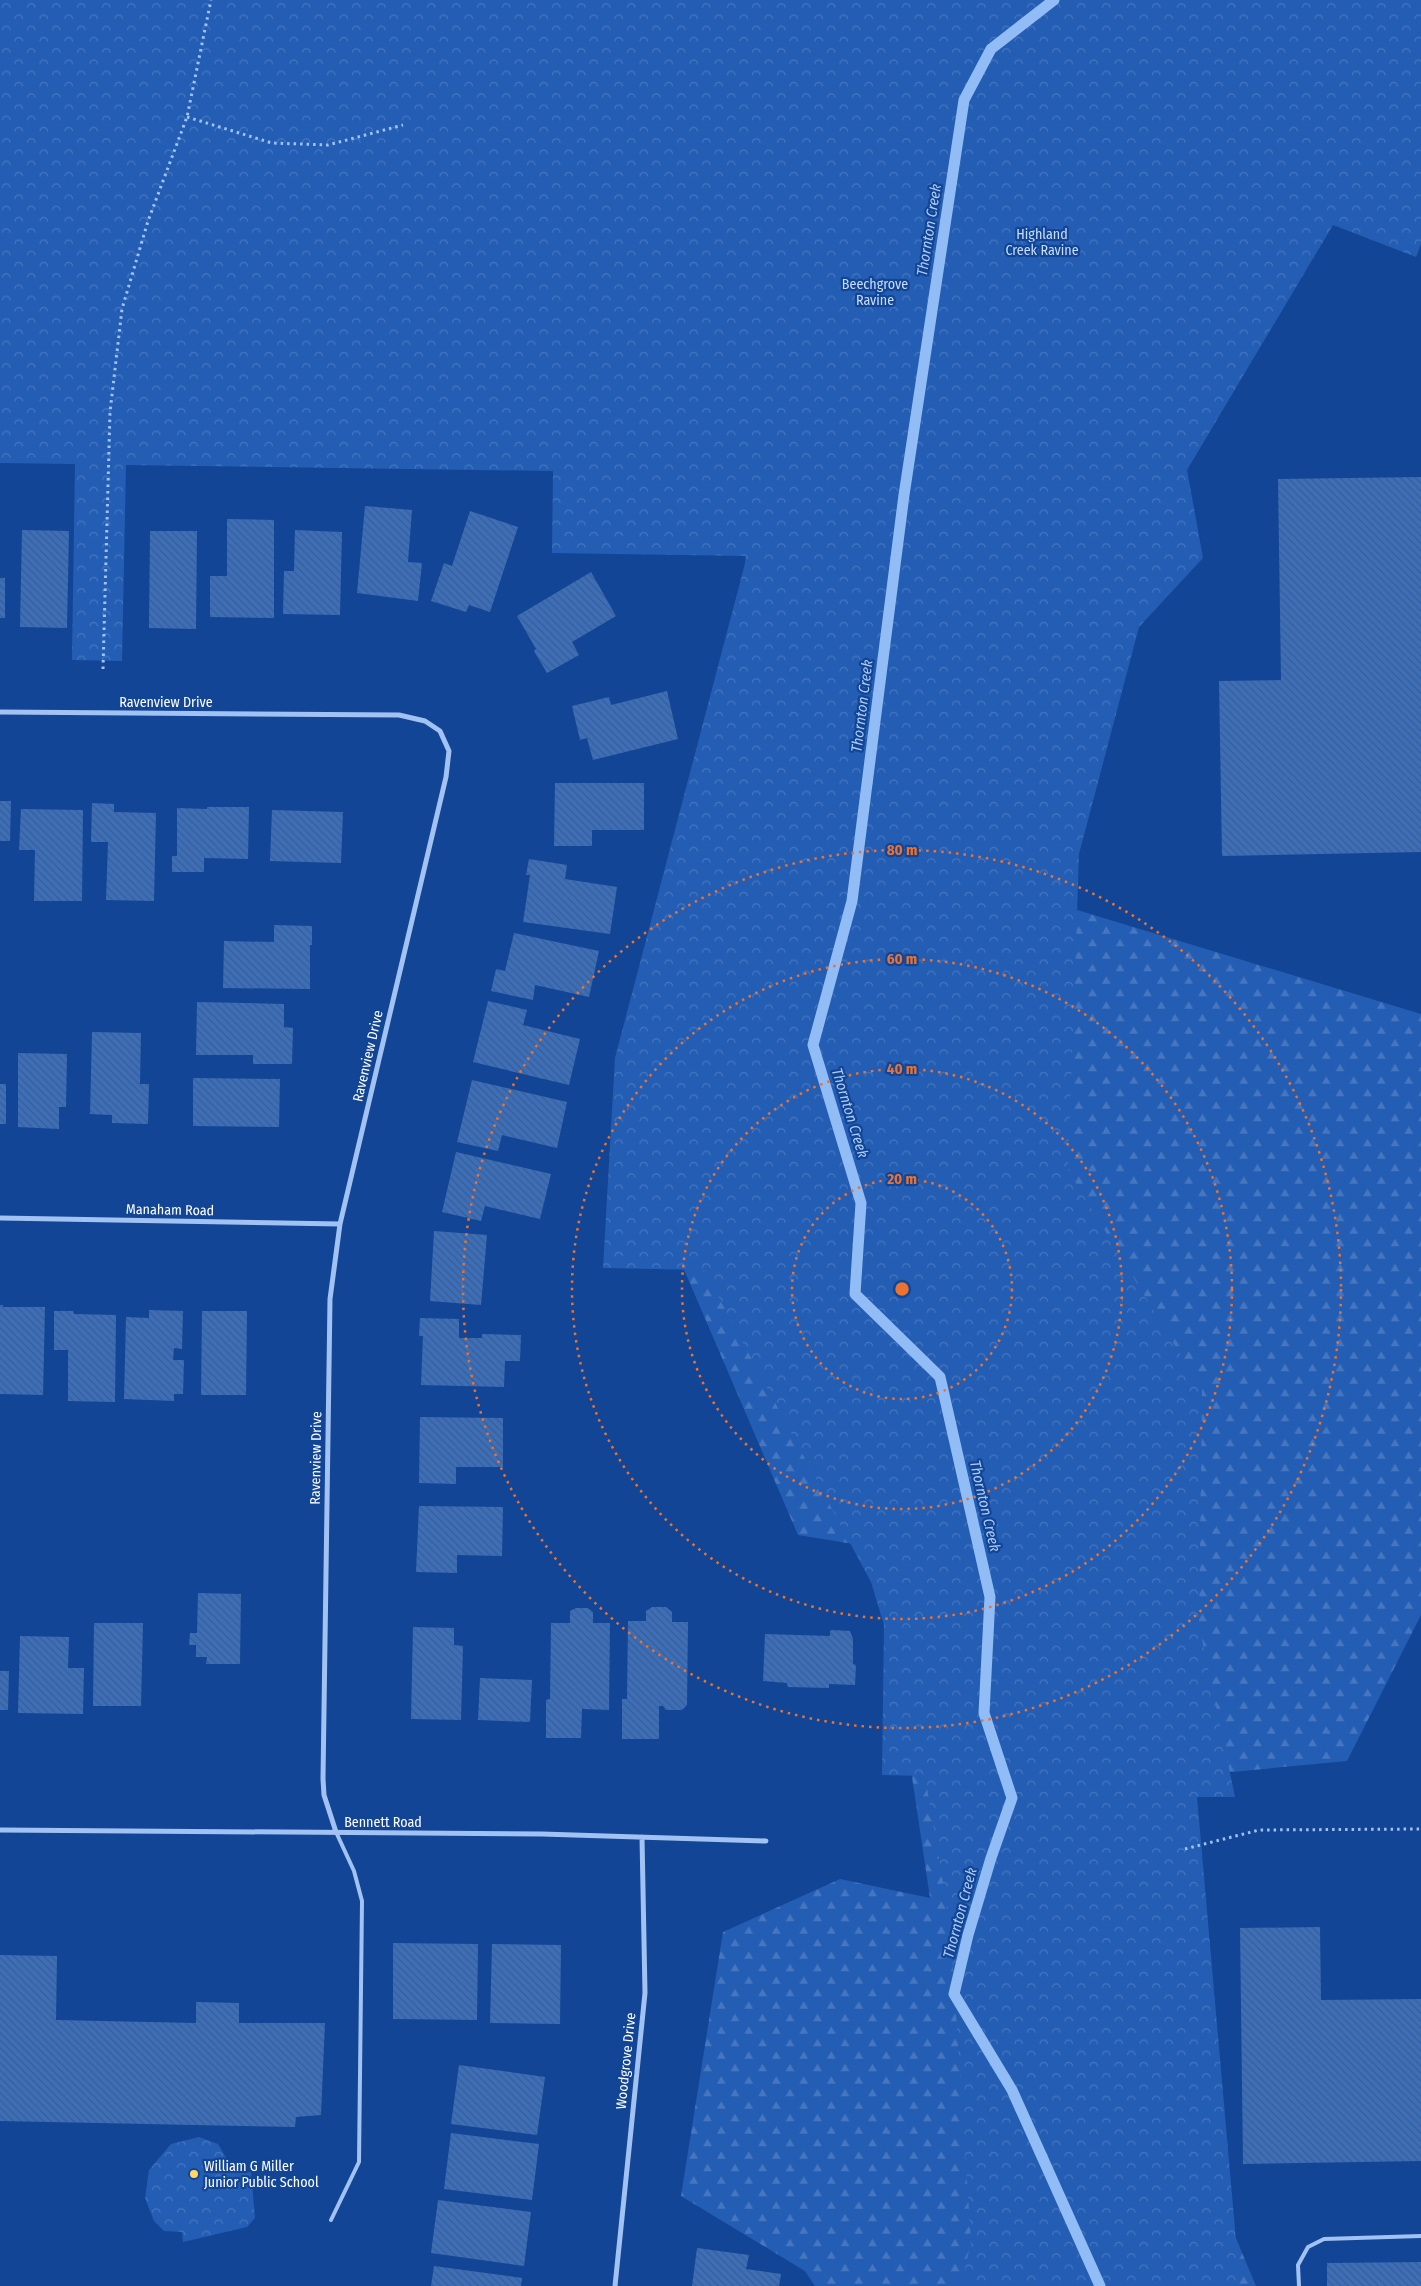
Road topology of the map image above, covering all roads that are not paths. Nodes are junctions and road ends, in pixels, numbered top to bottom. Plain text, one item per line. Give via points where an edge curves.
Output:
1 (0, 712) edge
2 (0, 1218) edge
3 (340, 1224) junction
4 (0, 1830) edge
5 (336, 1832) junction
6 (642, 1837) junction
7 (766, 1841) dead end
8 (331, 2220) dead end
9 (1421, 2236) edge
10 (615, 2286) edge
11 (1299, 2286) edge

1 - 3 street, Ravenview Drive via 399,715 425,721 440,731 449,751 446,777
2 - 3 street, Manaham Road
3 - 5 street, Ravenview Drive via 330,1299 322,1778
4 - 5 street, Bennett Road
5 - 6 street, Bennett Road
5 - 8 lane via 354,1870 362,1902 359,2162
6 - 7 street, Bennett Road
6 - 10 street, Woodgrove Drive via 645,1994
9 - 11 lane via 1324,2239 1308,2247 1298,2265

